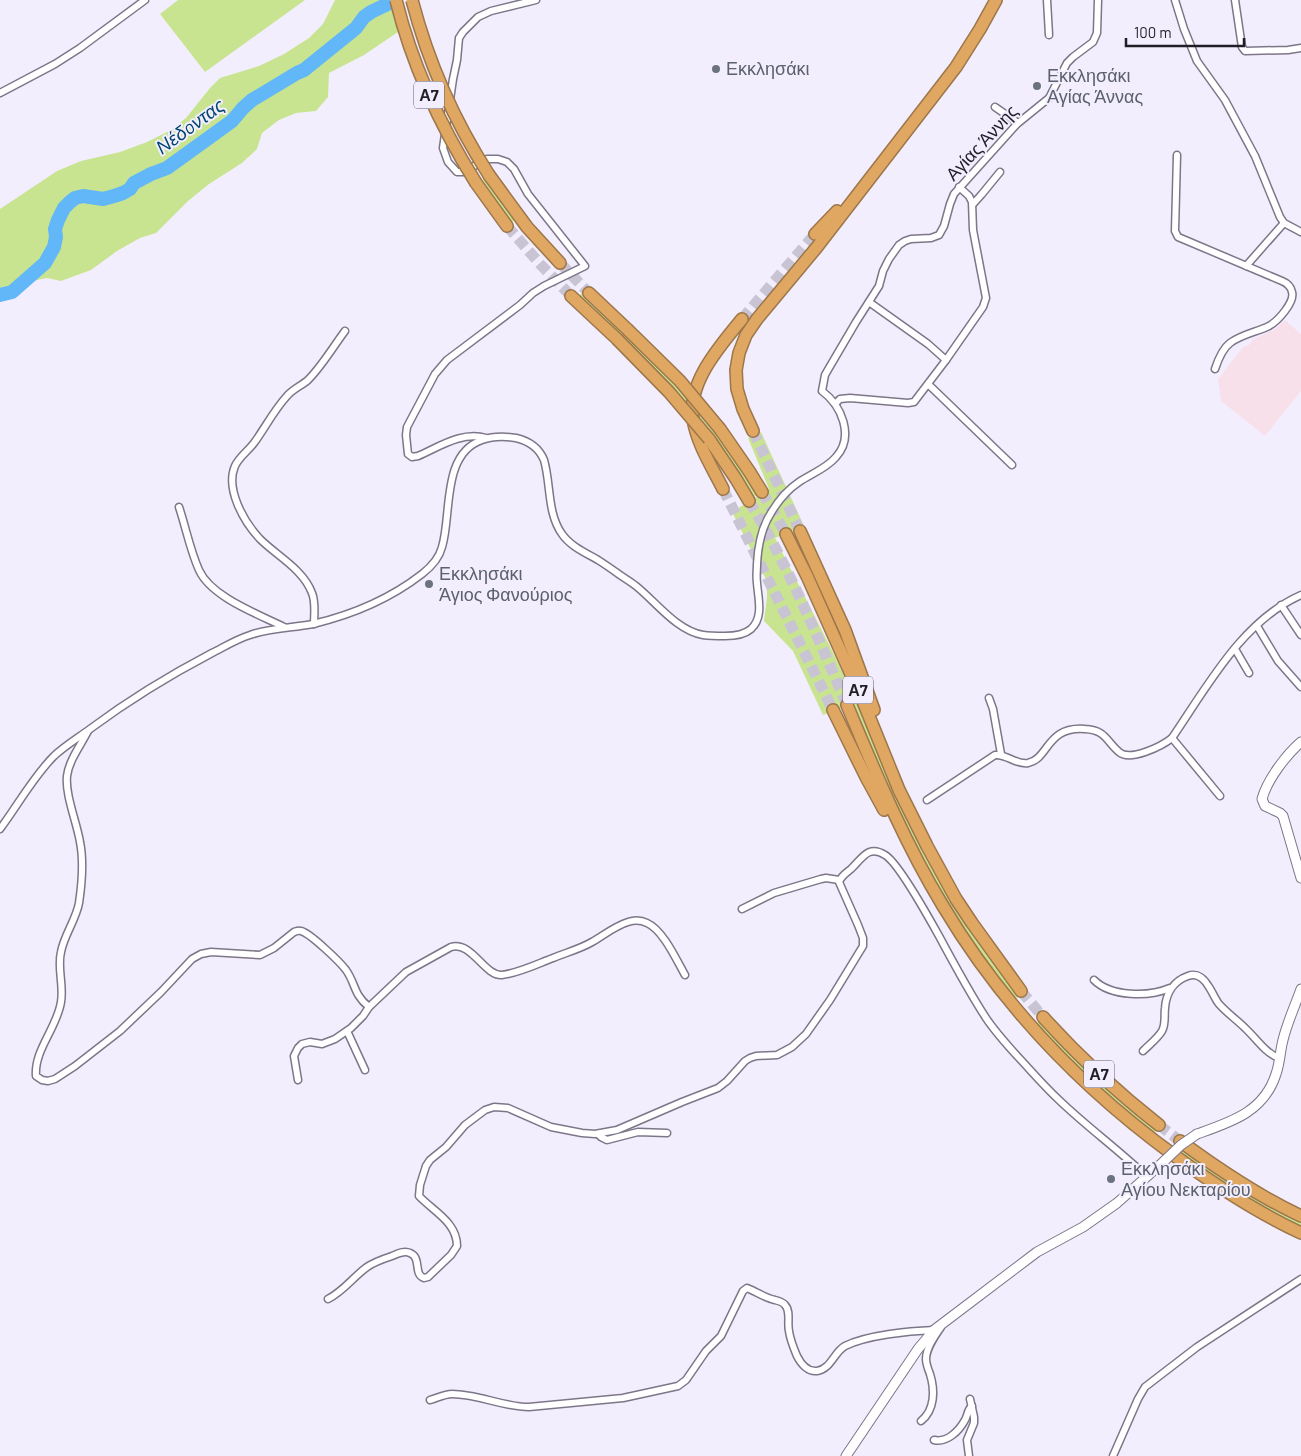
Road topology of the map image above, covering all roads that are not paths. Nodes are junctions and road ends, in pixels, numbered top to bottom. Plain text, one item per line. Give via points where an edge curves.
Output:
1 (145, 0) edge
2 (396, 0) edge
3 (412, 0) edge
4 (536, 0) edge
5 (996, 0) edge
6 (1047, 0) edge
7 (1098, 0) edge
8 (1175, 0) edge
9 (1235, 0) edge
10 (1049, 35) dead end
11 (1301, 48) edge
12 (0, 93) edge
13 (995, 107) dead end
14 (1018, 123) junction
15 (1177, 155) dead end
16 (885, 161) junction
17 (1000, 172) dead end
18 (960, 187) junction
19 (973, 204) junction
20 (1284, 222) junction
21 (507, 226) tunnel mouth
22 (1301, 232) edge
23 (816, 234) tunnel mouth
24 (560, 263) tunnel mouth
25 (1246, 266) junction
26 (589, 293) tunnel mouth
27 (571, 296) tunnel mouth
28 (869, 302) junction
29 (742, 319) tunnel mouth
30 (345, 331) dead end
31 (946, 360) junction
32 (1216, 369) dead end
33 (928, 384) junction
34 (835, 404) junction
35 (753, 431) tunnel mouth
36 (487, 438) junction
37 (1012, 465) dead end
38 (723, 489) tunnel mouth
39 (762, 492) tunnel mouth
40 (749, 501) tunnel mouth
41 (179, 507) dead end
42 (800, 531) tunnel mouth
43 (786, 534) tunnel mouth
44 (1301, 595) edge
45 (1281, 605) junction
46 (314, 624) junction
47 (1257, 626) junction
48 (284, 627) junction
49 (1301, 635) edge
50 (1235, 649) junction
51 (1249, 673) dead end
52 (1301, 688) edge
53 (990, 698) dead end
54 (847, 705) tunnel mouth
55 (833, 710) tunnel mouth
56 (88, 730) junction
57 (1172, 738) junction
58 (1301, 742) edge
59 (1000, 754) junction
60 (1220, 796) dead end
61 (926, 800) dead end
62 (0, 828) edge
63 (927, 846) junction
64 (1301, 878) edge
65 (840, 880) junction
66 (928, 881) junction
67 (742, 909) dead end
68 (685, 974) dead end
69 (1094, 980) dead end
70 (1170, 988) junction
71 (1301, 989) edge
72 (1021, 991) tunnel mouth
73 (369, 1007) junction
74 (1044, 1017) tunnel mouth
75 (346, 1031) junction
76 (1143, 1051) dead end
77 (1279, 1058) junction
78 (365, 1070) dead end
79 (298, 1080) dead end
80 (1159, 1125) tunnel mouth
81 (667, 1133) dead end
82 (598, 1134) junction
83 (1180, 1141) tunnel mouth
84 (1147, 1177) junction
85 (1301, 1216) edge
86 (1301, 1233) edge
87 (1301, 1279) edge
88 (328, 1299) dead end
89 (943, 1324) junction
90 (934, 1330) junction
91 (970, 1399) dead end
92 (430, 1400) dead end
93 (972, 1406) junction
94 (921, 1421) dead end
95 (934, 1440) dead end
96 (1117, 1446) junction
97 (846, 1456) edge
98 (969, 1456) edge
99 (1107, 1456) edge
100 (1113, 1456) edge

1 - 12 street via 56,64
2 - 21 highway, Α7, bridge via 408,42 455,148
3 - 24 highway, Α7, bridge via 444,90 478,159 527,227
4 - 36 street, Αγίας Άννης via 478,17 459,38 443,148 448,162 457,172 487,159 498,159 510,165 528,194 585,266 533,293 447,360 435,374 407,427 406,435 408,454 412,457 460,438
5 - 16 highway via 956,67
6 - 10 street
7 - 14 street, Αγίας Άννης via 1094,41 1067,63 1049,98
8 - 20 street via 1197,61 1225,100 1255,156
9 - 11 street via 1245,51
13 - 14 street
14 - 18 street, Αγίας Άννης
15 - 25 street via 1176,235
16 - 23 highway
16 - 35 highway via 746,335 736,370 737,389
17 - 19 street
18 - 19 street
18 - 28 street, Αγίας Άννης via 950,201 941,233 934,238 907,240 899,245 887,262 879,286
19 - 31 street via 973,230 986,300
20 - 22 street
20 - 25 street
25 - 32 street via 1286,282 1292,297 1273,323 1228,344
26 - 39 highway, bridge via 680,381 720,429
27 - 40 highway, bridge via 669,392 708,439
28 - 31 street
28 - 34 street, Αγίας Άννης via 825,376 822,391
29 - 38 highway via 706,366 692,407 700,443
30 - 46 street via 310,378 286,397 254,443 239,458 232,475 233,492 244,517 261,540 296,570 312,592
31 - 33 street
33 - 34 street via 912,403 850,398
33 - 37 street
34 - 36 street, Αγίας Άννης via 843,419 844,443 836,457 779,500 766,522 759,548 759,615 750,630 730,636 702,635 680,625 636,586 574,545 562,534 552,512 544,460 535,446 514,438
36 - 46 street via 469,447 456,465 442,547 434,564 388,596
41 - 48 street via 199,571 206,582 228,599
42 - 63 highway via 844,630
43 - 63 highway, Α7
44 - 45 street
45 - 47 street
45 - 49 street
46 - 48 street
47 - 50 street
47 - 52 street via 1281,666
48 - 56 street via 248,635 190,664
50 - 51 street
50 - 57 street via 1222,663
53 - 59 street
54 - 66 highway, Α7 via 885,796
55 - 66 highway via 866,777
56 - 62 street via 54,757
56 - 73 street via 67,774 82,854 78,905 60,955 61,1002 36,1066 36,1076 48,1081 75,1066 120,1031 201,954 260,955 298,931 313,938 341,964 356,992
57 - 59 street via 1150,750 1125,756 1096,731 1071,729 1058,735 1027,763
57 - 60 street
58 - 64 street via 1281,764 1262,799 1265,806 1283,816
59 - 61 street
63 - 72 highway, Α7 via 972,924
65 - 67 street via 821,879 767,896
65 - 82 street via 863,938 863,946 834,995 801,1040 777,1055 747,1060 714,1090 624,1128
65 - 84 street via 868,852 880,852 892,859 987,1020 1060,1102
66 - 86 highway, Α7 via 998,987 1075,1072 1136,1126 1189,1166 1254,1208
68 - 73 street via 655,928 646,922 630,922 619,925 589,944 498,975 462,948 451,947 406,972
69 - 70 street via 1105,988 1132,993 1152,994
70 - 76 street via 1162,1031
70 - 77 street via 1186,976 1201,977 1219,1003 1268,1052
71 - 77 street
73 - 75 street
74 - 80 highway, Α7 via 1085,1061
75 - 78 street
75 - 79 street via 322,1044 310,1042 298,1048 294,1056
77 - 84 street, bridge via 1277,1073 1268,1093 1252,1109 1231,1122 1197,1134
81 - 82 street via 638,1132 607,1140
82 - 88 street via 551,1127 500,1107 485,1110 464,1125 430,1160 419,1190 419,1196 445,1219 455,1235 457,1246 451,1256 424,1278 418,1274 417,1261 410,1253 390,1256 368,1266 342,1291
83 - 85 highway via 1241,1183
84 - 89 street via 1084,1226 1025,1260
87 - 96 street via 1149,1384 1138,1399
89 - 90 street
89 - 94 street via 926,1354 933,1398 929,1412
90 - 92 street via 860,1340 843,1348 830,1364 816,1371 801,1364 788,1330 785,1305 747,1288 722,1336 678,1386 623,1398 529,1407 459,1394
90 - 97 street
91 - 93 street
93 - 95 street via 952,1435
93 - 98 street via 974,1423 967,1440
96 - 99 street
96 - 100 street

